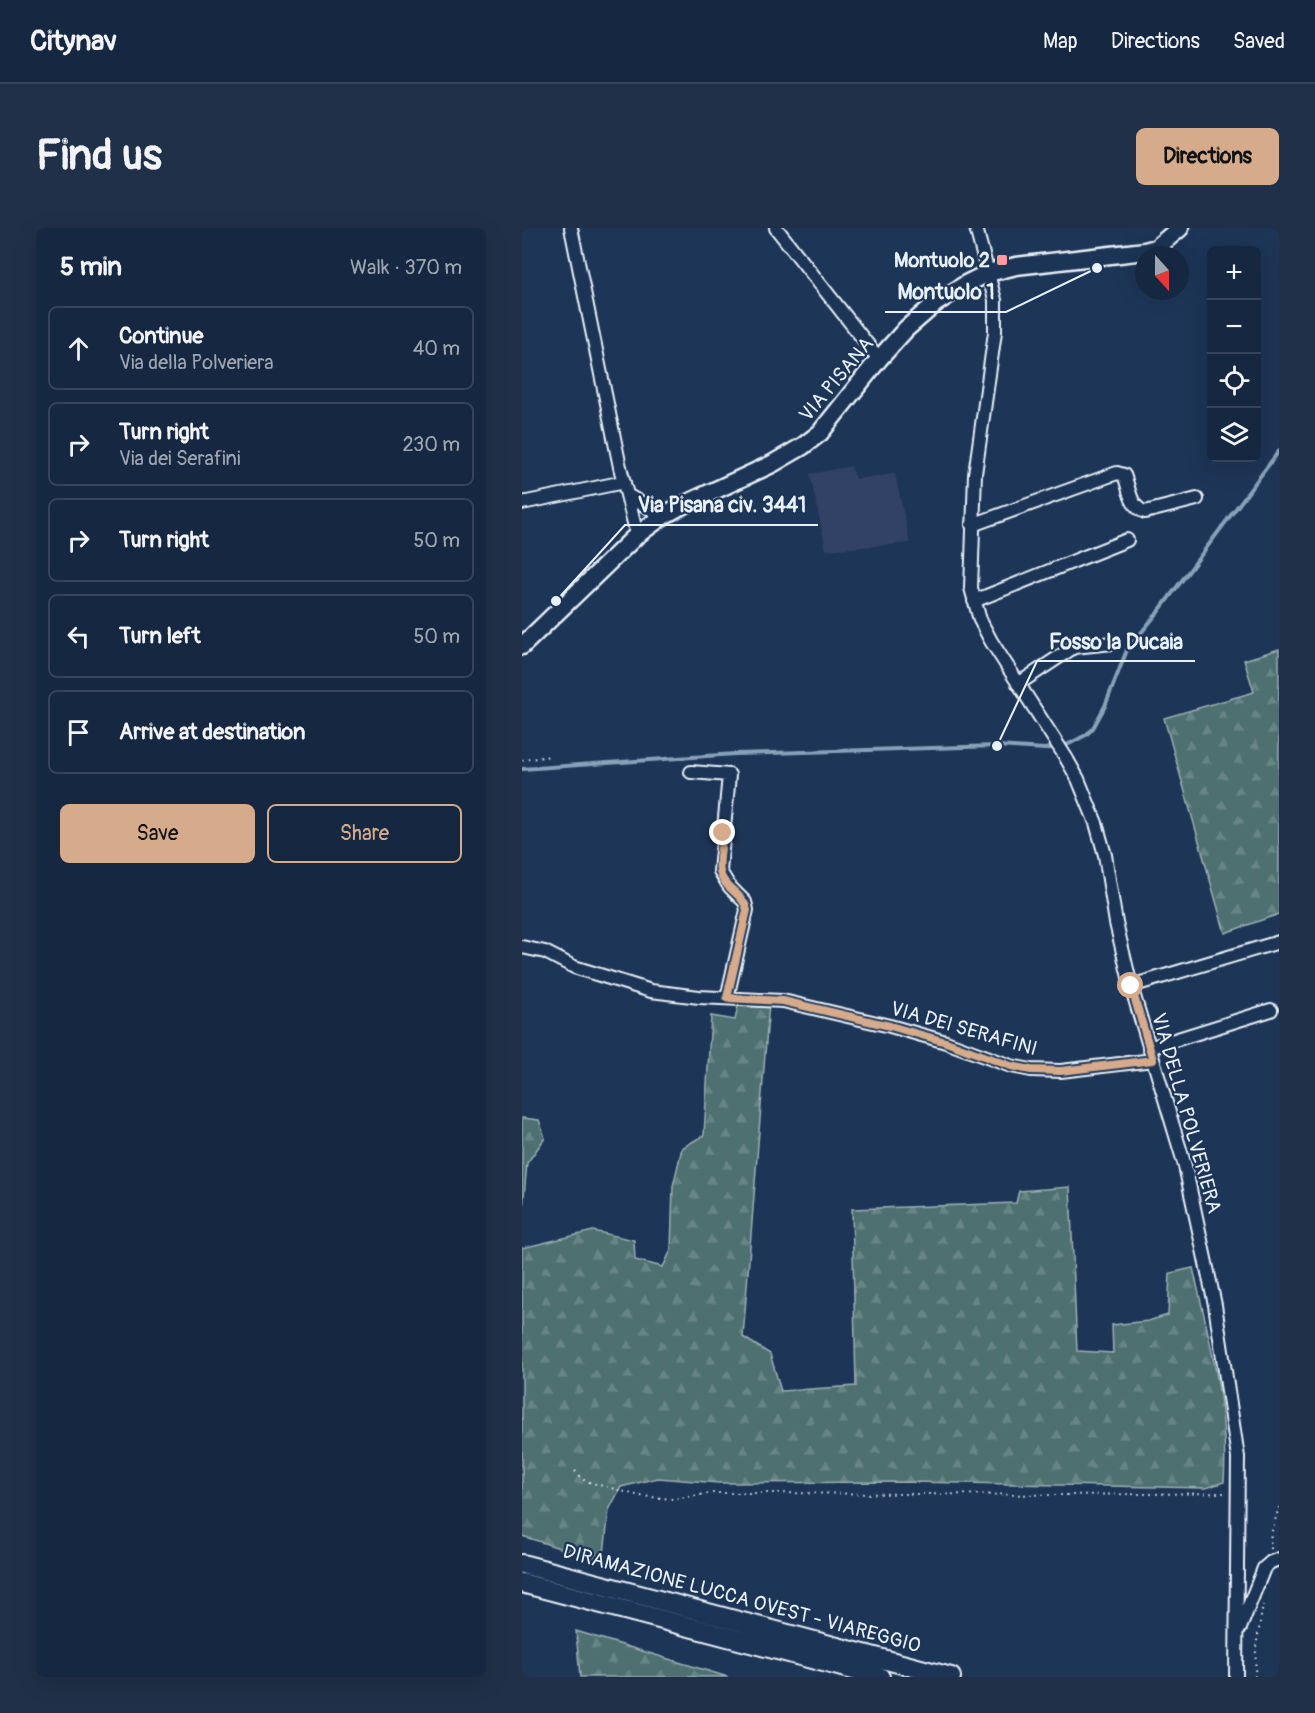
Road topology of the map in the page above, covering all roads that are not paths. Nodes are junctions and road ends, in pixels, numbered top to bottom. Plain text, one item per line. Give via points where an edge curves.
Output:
1 (571, 228) edge
2 (776, 228) edge
3 (976, 228) edge
4 (1180, 228) edge
5 (988, 273) junction
6 (879, 359) junction
7 (624, 482) junction
8 (627, 495) junction
9 (1197, 499) dead end
10 (522, 503) edge
11 (663, 516) junction
12 (972, 525) junction
13 (637, 535) junction
14 (1126, 540) dead end
15 (974, 601) junction
16 (1113, 643) dead end
17 (522, 645) edge
18 (1018, 684) junction
19 (691, 772) dead end
20 (1279, 942) edge
21 (522, 946) edge
22 (1131, 986) junction
23 (727, 998) junction
24 (1271, 1010) dead end
25 (1151, 1054) junction
26 (1279, 1559) edge
27 (522, 1563) edge
28 (522, 1583) edge
29 (1237, 1636) junction
30 (880, 1677) edge
31 (951, 1677) edge
32 (1236, 1677) edge

1 - 7 street
2 - 6 street
3 - 5 street, VIA DELLA POLVERIERA
4 - 5 main road, VIA PISANA via 1156,248 1145,251
5 - 6 main road, VIA PISANA via 936,303
5 - 12 street, VIA DELLA POLVERIERA via 995,300 996,332 975,474
6 - 11 main road, VIA PISANA via 828,425 803,446
7 - 8 street
7 - 10 street
8 - 11 street
8 - 13 street
9 - 12 street via 1145,512 1132,504 1128,484 1120,473
11 - 13 main road, VIA PISANA
12 - 15 street, VIA DELLA POLVERIERA
13 - 17 main road, VIA PISANA
14 - 15 street
15 - 18 street, VIA DELLA POLVERIERA via 991,641
16 - 18 street via 1074,647
18 - 22 street, VIA DELLA POLVERIERA via 1063,752 1096,823
19 - 23 street via 729,775 720,871 747,910
20 - 22 street
21 - 23 street, VIA DEI SERAFINI via 651,991
22 - 25 street, VIA DELLA POLVERIERA
23 - 25 street, VIA DEI SERAFINI via 783,1001 868,1021 1031,1070 1061,1071
24 - 25 street, VIA DEI SERAFINI
25 - 29 street, VIA DELLA POLVERIERA via 1185,1166 1215,1305 1238,1457
26 - 29 street via 1264,1569
27 - 31 highway, DIRAMAZIONE LUCCA OVEST - VIAREGGIO
28 - 30 highway, DIRAMAZIONE LUCCA OVEST - VIAREGGIO
29 - 32 street, VIA DELLA POLVERIERA

